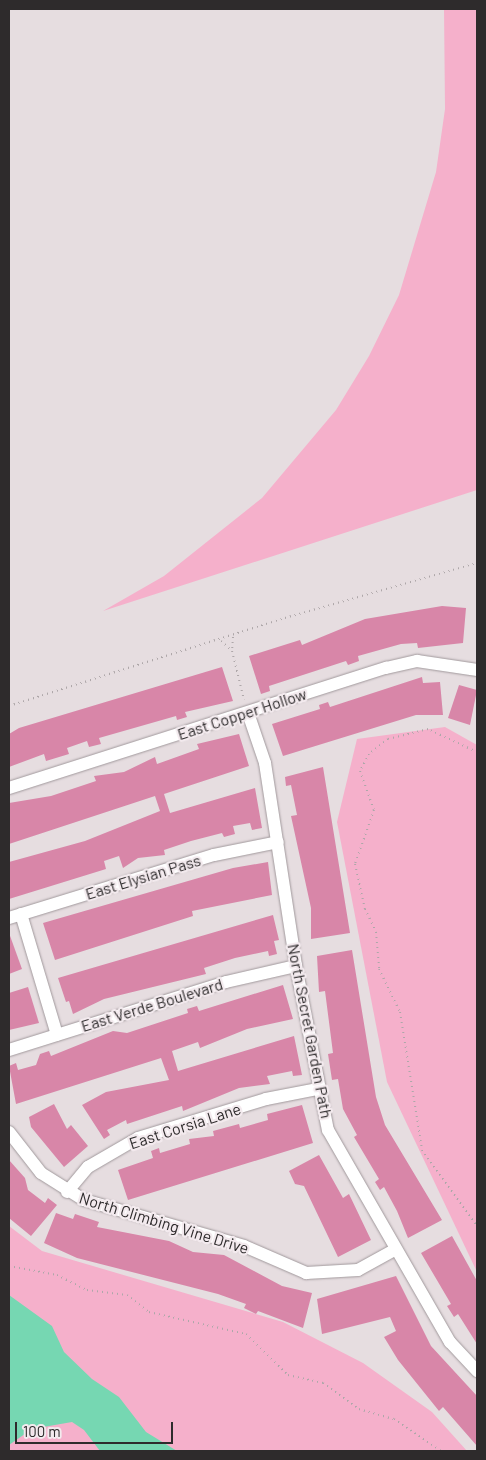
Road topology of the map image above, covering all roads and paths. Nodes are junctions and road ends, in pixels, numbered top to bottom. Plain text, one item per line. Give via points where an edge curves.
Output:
1 (477, 563) edge
2 (233, 637) junction
3 (222, 640) junction
4 (232, 651) junction
5 (477, 670) edge
6 (9, 706) edge
7 (248, 713) junction
8 (477, 752) edge
9 (9, 788) edge
10 (278, 842) junction
11 (15, 916) edge
12 (296, 966) junction
13 (57, 1035) junction
14 (9, 1050) edge
15 (318, 1089) junction
16 (9, 1132) edge
17 (67, 1192) junction
18 (477, 1226) edge
19 (396, 1249) junction
20 (9, 1266) edge
21 (477, 1371) edge
22 (441, 1451) edge

1 - 2 path
2 - 3 path
2 - 4 path
3 - 4 path
3 - 6 path
4 - 7 path
5 - 7 street, East Copper Hollow via 452,663 417,661
7 - 9 street, East Copper Hollow
7 - 10 street, North Secret Garden Path via 265,764
8 - 18 path via 428,730 388,740 369,754 360,770 374,810 355,864 365,909 376,932 379,969 400,1012 422,1150
10 - 11 street, East Elysian Pass via 214,855
10 - 12 street, North Secret Garden Path
11 - 13 street
12 - 13 street, East Verde Boulevard via 226,982
12 - 15 street, North Secret Garden Path
13 - 14 street, East Verde Boulevard
15 - 17 street, East Corsia Lane via 266,1099 138,1138 88,1167
15 - 19 street, North Secret Garden Path via 328,1130
16 - 17 street, North Climbing Vine Drive via 41,1173
17 - 19 street, North Climbing Vine Drive via 124,1213 244,1246 306,1273 358,1270
19 - 21 street, North Secret Garden Path via 450,1342
20 - 22 path via 57,1275 87,1290 127,1295 149,1312 246,1334 288,1375 323,1383 359,1409 394,1420

